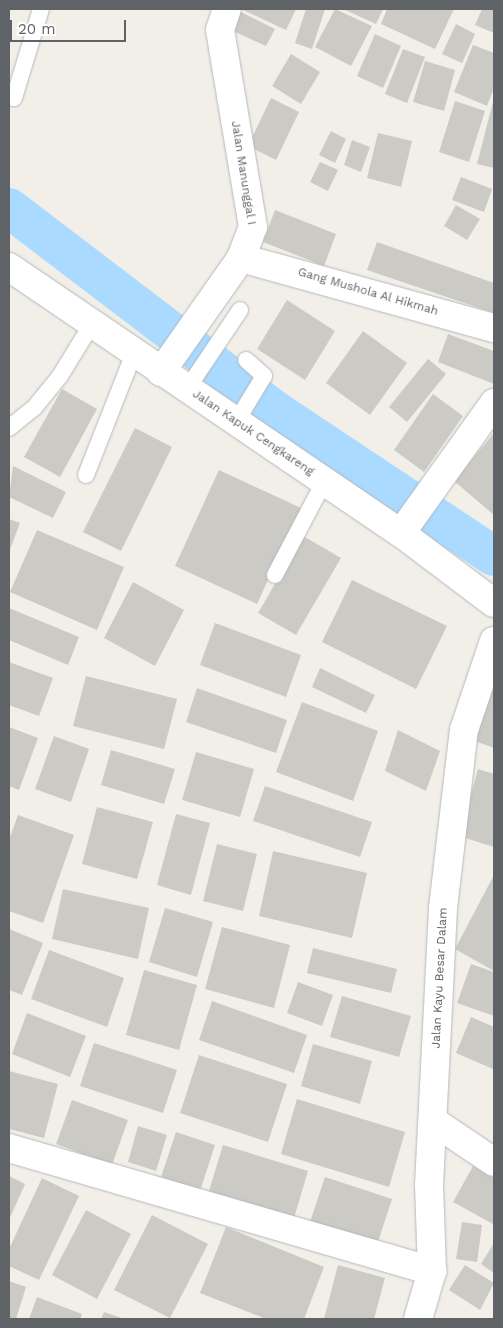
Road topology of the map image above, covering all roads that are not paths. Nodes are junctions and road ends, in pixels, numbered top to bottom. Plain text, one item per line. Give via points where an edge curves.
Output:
1 (40, 9) edge
2 (227, 9) edge
3 (9, 97) edge
4 (241, 258) junction
5 (9, 267) edge
6 (240, 310) dead end
7 (92, 324) junction
8 (494, 328) edge
9 (134, 353) junction
10 (246, 360) dead end
11 (163, 369) junction
12 (191, 383) junction
13 (494, 403) edge
14 (241, 416) junction
15 (9, 428) edge
16 (86, 475) dead end
17 (324, 482) junction
18 (406, 526) junction
19 (274, 575) dead end
20 (491, 590) edge
21 (494, 641) edge
22 (433, 1121) junction
23 (9, 1148) edge
24 (494, 1162) edge
25 (432, 1270) junction
26 (418, 1319) edge

1 - 3 lane via 14,98
2 - 4 street, Jalan Manunggal I via 220,30 253,227
4 - 8 street, Gang Mushola Al Hikmah
4 - 11 street, Jalan Manunggal I
5 - 7 street, Jalan Kapuk Cengkareng
6 - 12 lane
7 - 9 street, Jalan Kapuk Cengkareng
7 - 15 lane via 60,376 34,408
9 - 11 street, Jalan Kapuk Cengkareng
9 - 16 lane
10 - 14 lane via 260,370 263,382
11 - 12 street, Jalan Kapuk Cengkareng
12 - 14 street, Jalan Kapuk Cengkareng
13 - 18 street
14 - 17 street, Jalan Kapuk Cengkareng
17 - 18 street, Jalan Kapuk Cengkareng
17 - 19 lane
18 - 20 street, Jalan Kapuk Cengkareng
21 - 22 street, Jalan Kayu Besar Dalam via 464,730 443,908
22 - 24 street
22 - 25 street, Jalan Kayu Besar Dalam via 429,1185
23 - 25 street
25 - 26 street, Jalan Kayu Besar Dalam

